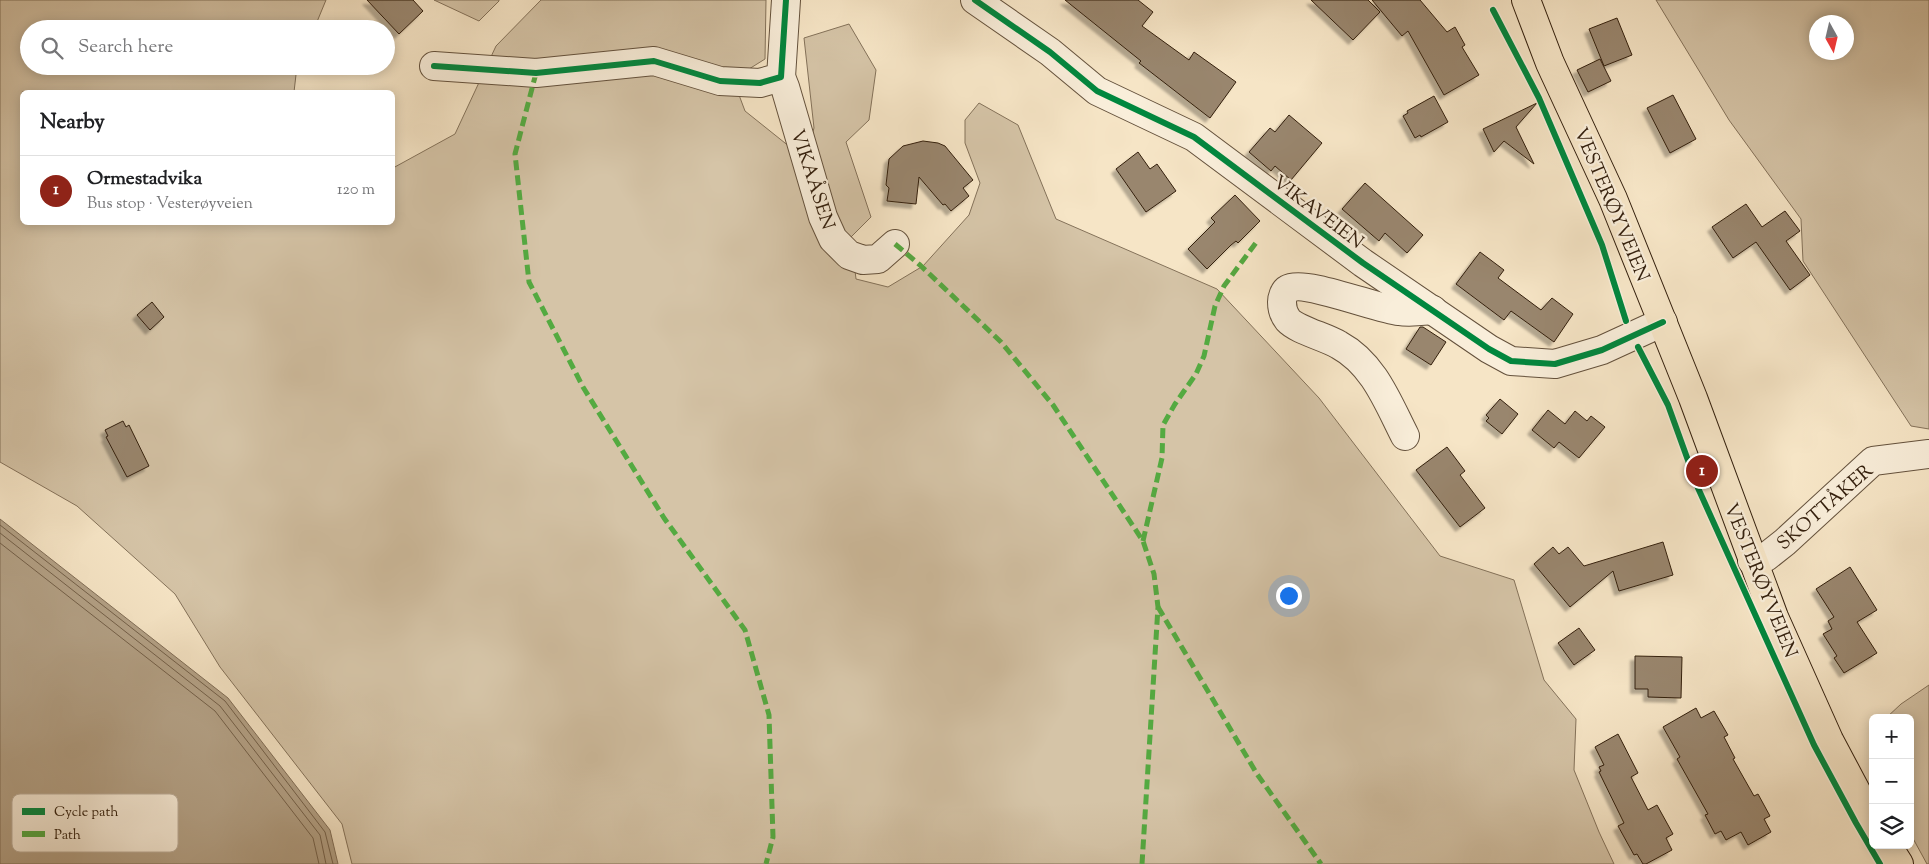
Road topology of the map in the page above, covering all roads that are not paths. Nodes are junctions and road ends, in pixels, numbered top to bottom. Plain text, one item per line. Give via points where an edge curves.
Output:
1 (786, 0) edge
2 (975, 0) edge
3 (1526, 0) edge
4 (434, 66) dead end
5 (781, 77) junction
6 (895, 244) dead end
7 (1433, 310) junction
8 (1662, 322) junction
9 (1405, 436) dead end
10 (1929, 454) edge
11 (1752, 561) junction
12 (1869, 815) edge
13 (1890, 849) edge
14 (1899, 864) edge

1 - 5 street
2 - 7 street, VIKAVEIEN via 1050,52 1097,91 1194,137 1363,263
3 - 8 main road, VESTERØYVEIEN via 1550,63 1614,199
4 - 5 street via 536,73 654,61 720,81 760,83
5 - 6 street, VIKAÅSEN via 823,217 833,238 858,260 878,258
7 - 8 street, VIKAVEIEN via 1511,361 1555,364 1602,350
7 - 9 street via 1398,311 1298,286 1285,291 1282,301 1283,312 1290,322 1340,345 1371,373
8 - 11 main road, VESTERØYVEIEN
10 - 11 street, SKOTTÅKER via 1873,461 1785,542 1766,557
11 - 12 main road, VESTERØYVEIEN via 1830,740
13 - 14 main road

